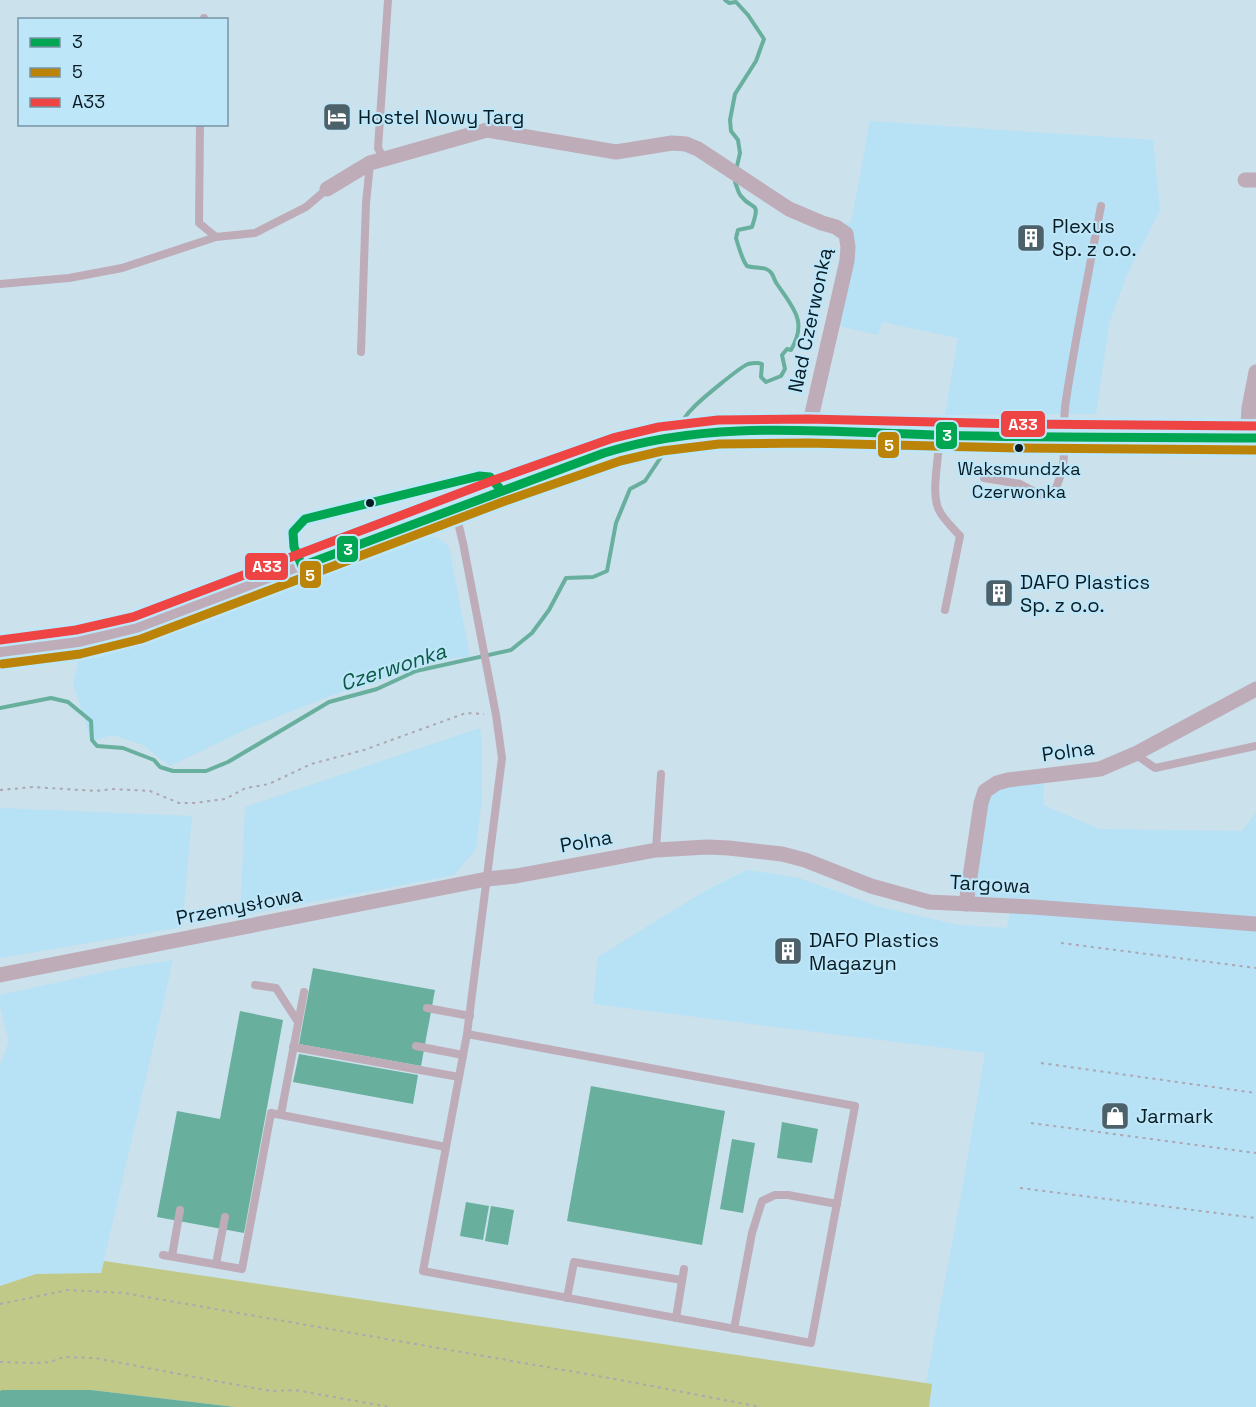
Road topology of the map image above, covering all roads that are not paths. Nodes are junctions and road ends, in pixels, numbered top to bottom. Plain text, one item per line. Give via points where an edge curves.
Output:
1 (388, 0) edge
2 (200, 126) edge
3 (377, 161) junction
4 (327, 189) joint
5 (1101, 206) dead end
6 (216, 237) junction
7 (0, 284) edge
8 (361, 352) dead end
9 (1256, 372) edge
10 (808, 431) junction
11 (939, 435) junction
12 (1065, 437) junction
13 (1252, 438) edge
14 (984, 478) dead end
15 (501, 490) junction
16 (453, 509) junction
17 (302, 566) junction
18 (945, 610) dead end
19 (0, 652) edge
20 (1256, 689) edge
21 (1256, 746) edge
22 (1135, 754) junction
23 (661, 774) dead end
24 (729, 848) joint
25 (656, 850) junction
26 (487, 879) junction
27 (966, 904) junction
28 (1256, 924) edge
29 (0, 975) edge
30 (255, 985) dead end
31 (304, 992) dead end
32 (427, 1008) dead end
33 (470, 1016) junction
34 (298, 1022) junction
35 (467, 1034) junction
36 (416, 1046) dead end
37 (294, 1047) junction
38 (463, 1055) junction
39 (459, 1077) junction
40 (280, 1114) junction
41 (446, 1147) junction
42 (837, 1204) junction
43 (180, 1210) dead end
44 (225, 1217) dead end
45 (163, 1255) dead end
46 (172, 1256) junction
47 (216, 1264) junction
48 (684, 1269) dead end
49 (682, 1280) junction
50 (567, 1298) junction
51 (676, 1318) junction
52 (734, 1329) junction

1 - 3 lane
2 - 6 lane via 199,223
3 - 4 street, Nad Czerwonką
3 - 8 lane via 366,203
3 - 10 street, Nad Czerwonką via 487,130 616,152 686,144 698,148 789,209 836,227 846,234 847,261
4 - 6 lane via 306,207 255,232
5 - 12 lane via 1065,403
6 - 7 lane via 122,268 69,278
9 - 13 street via 1249,408
10 - 11 street
10 - 15 street via 718,432 660,439 617,449
11 - 12 street
11 - 18 lane via 934,496 939,512 960,536
12 - 13 street
12 - 14 lane via 1065,463 1053,494 1041,495 1020,484
15 - 16 street
15 - 17 lane via 490,477 479,476 305,519 292,538
16 - 17 street
16 - 26 lane via 463,543 502,758
17 - 19 street via 164,619 99,639
20 - 22 street, Polna
21 - 22 lane via 1155,768
22 - 27 street, Polna via 1100,770 1008,780 985,791
23 - 25 lane
24 - 25 street, Polna
24 - 27 street, Targowa via 782,854 929,902
25 - 26 street, Polna
26 - 29 street, Przemysłowa
26 - 33 lane
27 - 28 street, Targowa
30 - 34 lane via 276,988
31 - 34 lane
32 - 33 lane
33 - 35 lane
34 - 37 lane
35 - 38 lane
35 - 42 lane via 855,1106
36 - 38 lane
37 - 39 lane
37 - 40 lane
38 - 39 lane
39 - 41 lane
40 - 41 lane
40 - 47 lane via 271,1113 242,1269
41 - 50 lane via 423,1271
42 - 52 lane via 788,1195 762,1201
42 - 52 lane via 811,1343
43 - 46 lane
44 - 47 lane
45 - 46 lane
46 - 47 lane
48 - 49 lane
49 - 50 lane via 574,1262
49 - 51 lane
50 - 51 lane
51 - 52 lane

